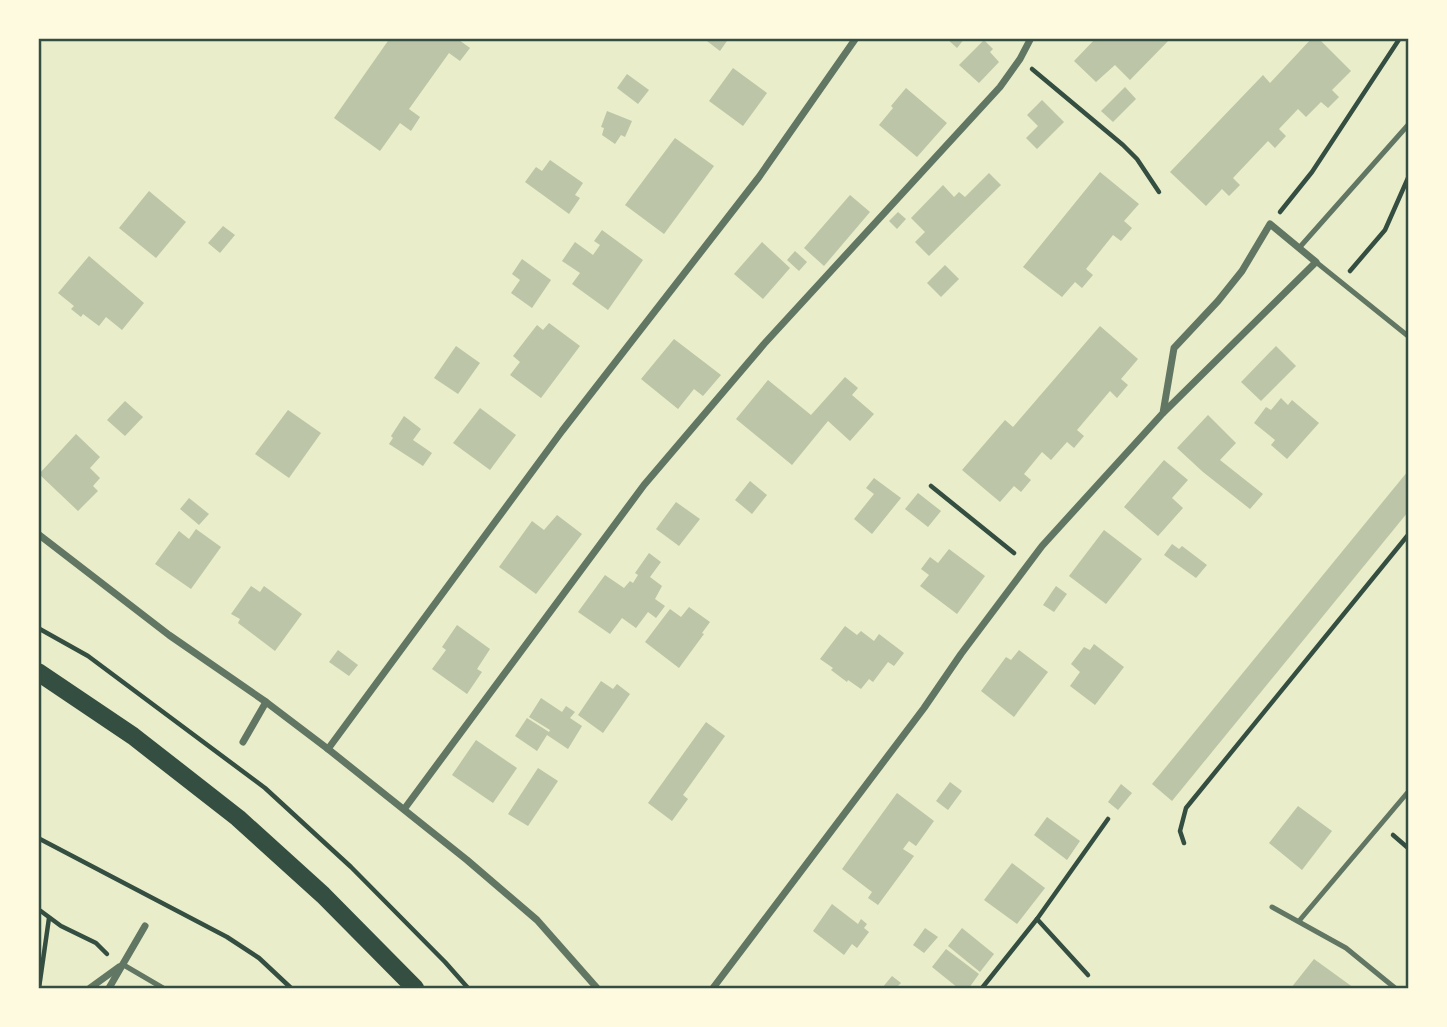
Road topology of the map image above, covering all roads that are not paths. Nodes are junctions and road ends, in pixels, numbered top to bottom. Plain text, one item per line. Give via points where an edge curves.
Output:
1 (856, 38) edge
2 (1031, 38) edge
3 (1409, 125) edge
4 (1299, 248) junction
5 (1315, 262) junction
6 (1409, 336) edge
7 (1163, 413) junction
8 (38, 534) edge
9 (38, 672) edge
10 (266, 702) junction
11 (243, 742) dead end
12 (328, 749) junction
13 (1409, 792) edge
14 (405, 808) junction
15 (1272, 907) dead end
16 (1298, 921) junction
17 (145, 926) dead end
18 (122, 964) junction
19 (90, 989) edge
20 (109, 989) edge
21 (163, 989) edge
22 (415, 989) edge
23 (597, 989) edge
24 (713, 989) edge
25 (1395, 989) edge

1 - 12 street via 759,177 562,431
2 - 14 street via 1000,87 765,344 644,485
3 - 4 lane
4 - 5 street
4 - 7 street via 1270,224 1242,271 1174,348
5 - 6 lane
5 - 7 street
7 - 24 street via 1042,546
8 - 10 street via 169,635
9 - 22 main road via 133,736 238,818 323,895
10 - 11 street
10 - 12 street
12 - 14 street
13 - 16 lane
14 - 23 street via 537,919
15 - 16 lane
16 - 25 lane via 1346,948
17 - 18 street
18 - 19 street
18 - 20 street
18 - 21 lane

